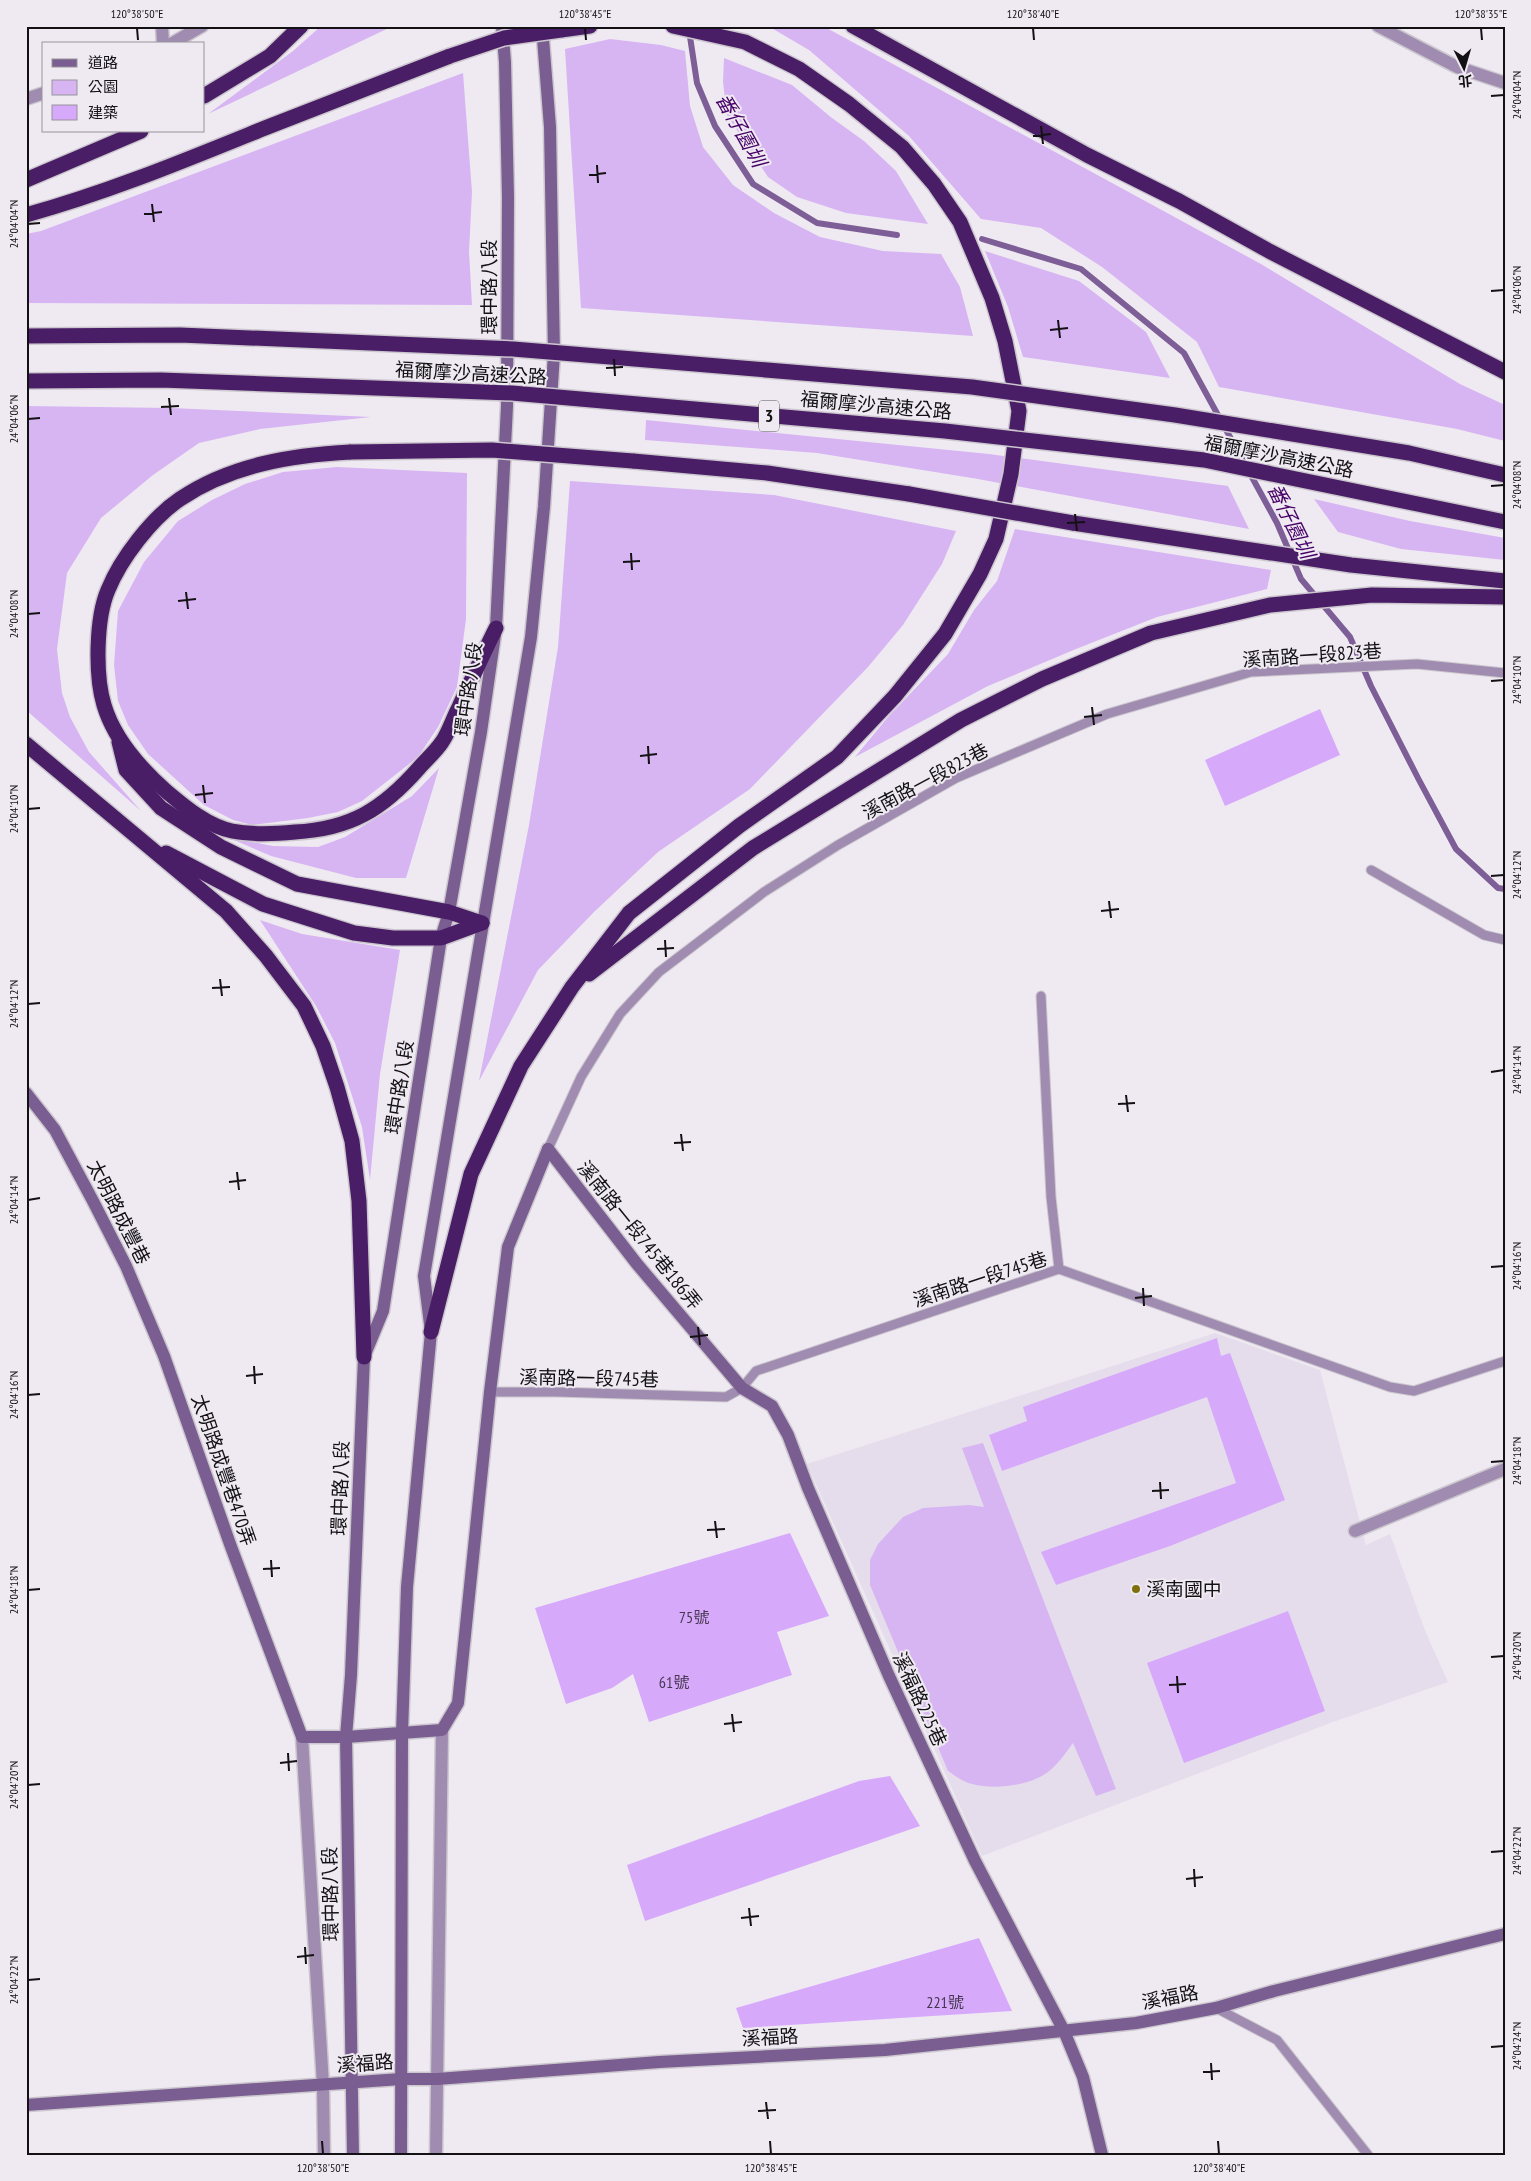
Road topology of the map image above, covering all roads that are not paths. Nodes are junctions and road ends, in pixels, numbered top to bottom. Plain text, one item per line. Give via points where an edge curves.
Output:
1 (162, 26) edge
2 (202, 26) edge
3 (301, 26) edge
4 (502, 26) edge
5 (542, 26) edge
6 (590, 26) edge
7 (673, 26) edge
8 (853, 26) edge
9 (1378, 26) edge
10 (164, 42) edge
11 (174, 42) edge
12 (1505, 83) edge
13 (42, 94) edge
14 (205, 95) edge
15 (26, 99) edge
16 (139, 132) edge
17 (26, 180) edge
18 (26, 215) edge
19 (26, 336) edge
20 (1505, 372) edge
21 (26, 381) edge
22 (1505, 475) edge
23 (1505, 522) edge
24 (1505, 581) edge
25 (1505, 597) edge
26 (496, 628) junction
27 (1505, 673) edge
28 (118, 737) junction
29 (26, 744) edge
30 (134, 835) junction
31 (1371, 870) dead end
32 (449, 912) junction
33 (482, 922) junction
34 (441, 938) junction
35 (1505, 940) edge
36 (572, 987) junction
37 (1041, 996) dead end
38 (26, 1093) edge
39 (548, 1149) junction
40 (1058, 1269) junction
41 (431, 1332) junction
42 (164, 1356) joint
43 (364, 1357) junction
44 (1505, 1360) edge
45 (742, 1388) junction
46 (490, 1392) junction
47 (1505, 1469) edge
48 (1355, 1531) dead end
49 (442, 1730) junction
50 (402, 1733) junction
51 (302, 1737) junction
52 (346, 1737) junction
53 (1505, 1934) edge
54 (1216, 2008) junction
55 (1064, 2031) junction
56 (400, 2078) junction
57 (437, 2079) junction
58 (352, 2083) junction
59 (323, 2085) junction
60 (26, 2105) edge
61 (324, 2155) edge
62 (353, 2155) edge
63 (401, 2155) edge
64 (436, 2155) edge
65 (1102, 2155) edge
66 (1368, 2155) edge

1 - 10 street
2 - 11 street
3 - 14 highway via 270,56
4 - 26 street, 環中路八段 via 508,188 507,396
5 - 33 street via 550,127 554,354 544,507 531,637
6 - 18 highway, bridge via 504,38 450,56 145,177
7 - 36 highway via 745,42 799,69 902,147 934,184 960,222 992,298 1005,341 1019,411 1011,474 996,539 945,634 896,696 837,757 739,826 629,913
8 - 20 highway via 1087,155
9 - 12 street via 1457,67
13 - 15 street
16 - 17 highway
19 - 22 highway, 福爾摩沙高速公路, bridge via 180,335 513,349 972,387 1175,415 1409,453
21 - 23 highway, 福爾摩沙高速公路 / 3, bridge via 161,380 512,393 945,431 1204,460
24 - 28 highway, bridge via 1300,558 767,473 492,450 351,452 278,460 237,471 180,499 136,544 108,591 99,630 98,666 104,705
25 - 36 highway via 1372,595 1328,599 1270,605 1151,632 1042,679 970,716 753,848
26 - 28 highway via 442,742 385,802 344,825 318,831 270,834 230,830 190,812 148,775
26 - 32 street, 環中路八段
27 - 39 lane, 溪南路一段823巷 via 1417,664 1251,672 1107,714 956,778 838,845 764,892 659,972 620,1014 581,1077
28 - 32 highway via 126,770 161,808 222,847 297,884
29 - 30 highway
30 - 34 highway via 263,904 354,933 393,938
30 - 43 highway via 226,911 304,1006 323,1046 352,1141 359,1201
31 - 35 lane via 1484,935
32 - 33 highway
32 - 34 street, 環中路八段
33 - 34 highway
33 - 41 street via 424,1276
34 - 43 street, 環中路八段 via 383,1310
36 - 41 highway via 521,1066 471,1174
37 - 40 lane via 1051,1197
38 - 42 street, 太明路成豐巷 via 55,1130 94,1203 126,1266
39 - 45 street, 溪南路一段745巷186弄 via 637,1264
39 - 46 street via 508,1247
40 - 44 lane, 溪南路一段745巷 via 1390,1387 1414,1391
40 - 45 lane, 溪南路一段745巷 via 756,1371
41 - 50 street via 408,1586
42 - 51 street, 太明路成豐巷470弄
43 - 52 street, 環中路八段
45 - 46 lane, 溪南路一段745巷 via 726,1398
45 - 55 street, 溪福路225巷 via 772,1406 788,1434 893,1685 974,1861
46 - 49 street via 458,1703
47 - 48 street
49 - 50 street
49 - 57 street
50 - 52 street
50 - 56 street
51 - 52 street
51 - 59 street, 環中路八段
52 - 58 street, 環中路八段
53 - 54 street, 溪福路 via 1274,1990
54 - 55 street, 溪福路 via 1136,2023
54 - 66 lane via 1278,2040
55 - 57 street, 溪福路 via 885,2050
55 - 65 street, 溪福路225巷 via 1083,2077
56 - 57 street, 溪福路
56 - 58 street, 溪福路
56 - 63 street
57 - 64 street
58 - 59 street, 溪福路
58 - 62 street, 環中路八段
59 - 60 street, 溪福路
59 - 61 street, 環中路八段

